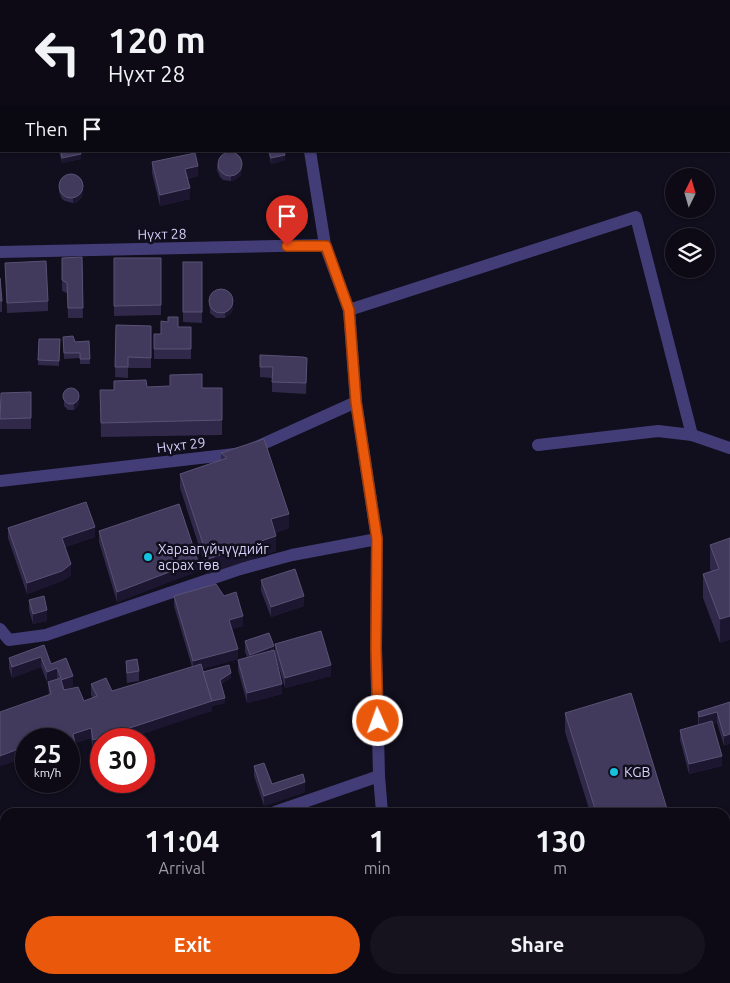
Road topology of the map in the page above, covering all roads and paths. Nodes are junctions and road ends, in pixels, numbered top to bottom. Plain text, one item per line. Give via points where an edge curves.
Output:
1 (310, 152) edge
2 (326, 246) junction
3 (0, 252) edge
4 (349, 310) junction
5 (356, 402) junction
6 (692, 435) junction
7 (538, 445) dead end
8 (730, 448) edge
9 (0, 481) edge
10 (377, 539) junction
11 (0, 629) edge
12 (379, 776) junction
13 (287, 808) edge
14 (382, 808) edge

1 - 2 street
2 - 3 street, Нүхт 28
2 - 4 street
4 - 5 street
4 - 6 street via 636,217
5 - 9 street, Нүхт 29 via 243,453
5 - 10 street
6 - 7 street via 658,431
6 - 8 street
10 - 11 street via 292,555 237,570 46,635 9,640
10 - 12 street
12 - 13 street
12 - 14 street

